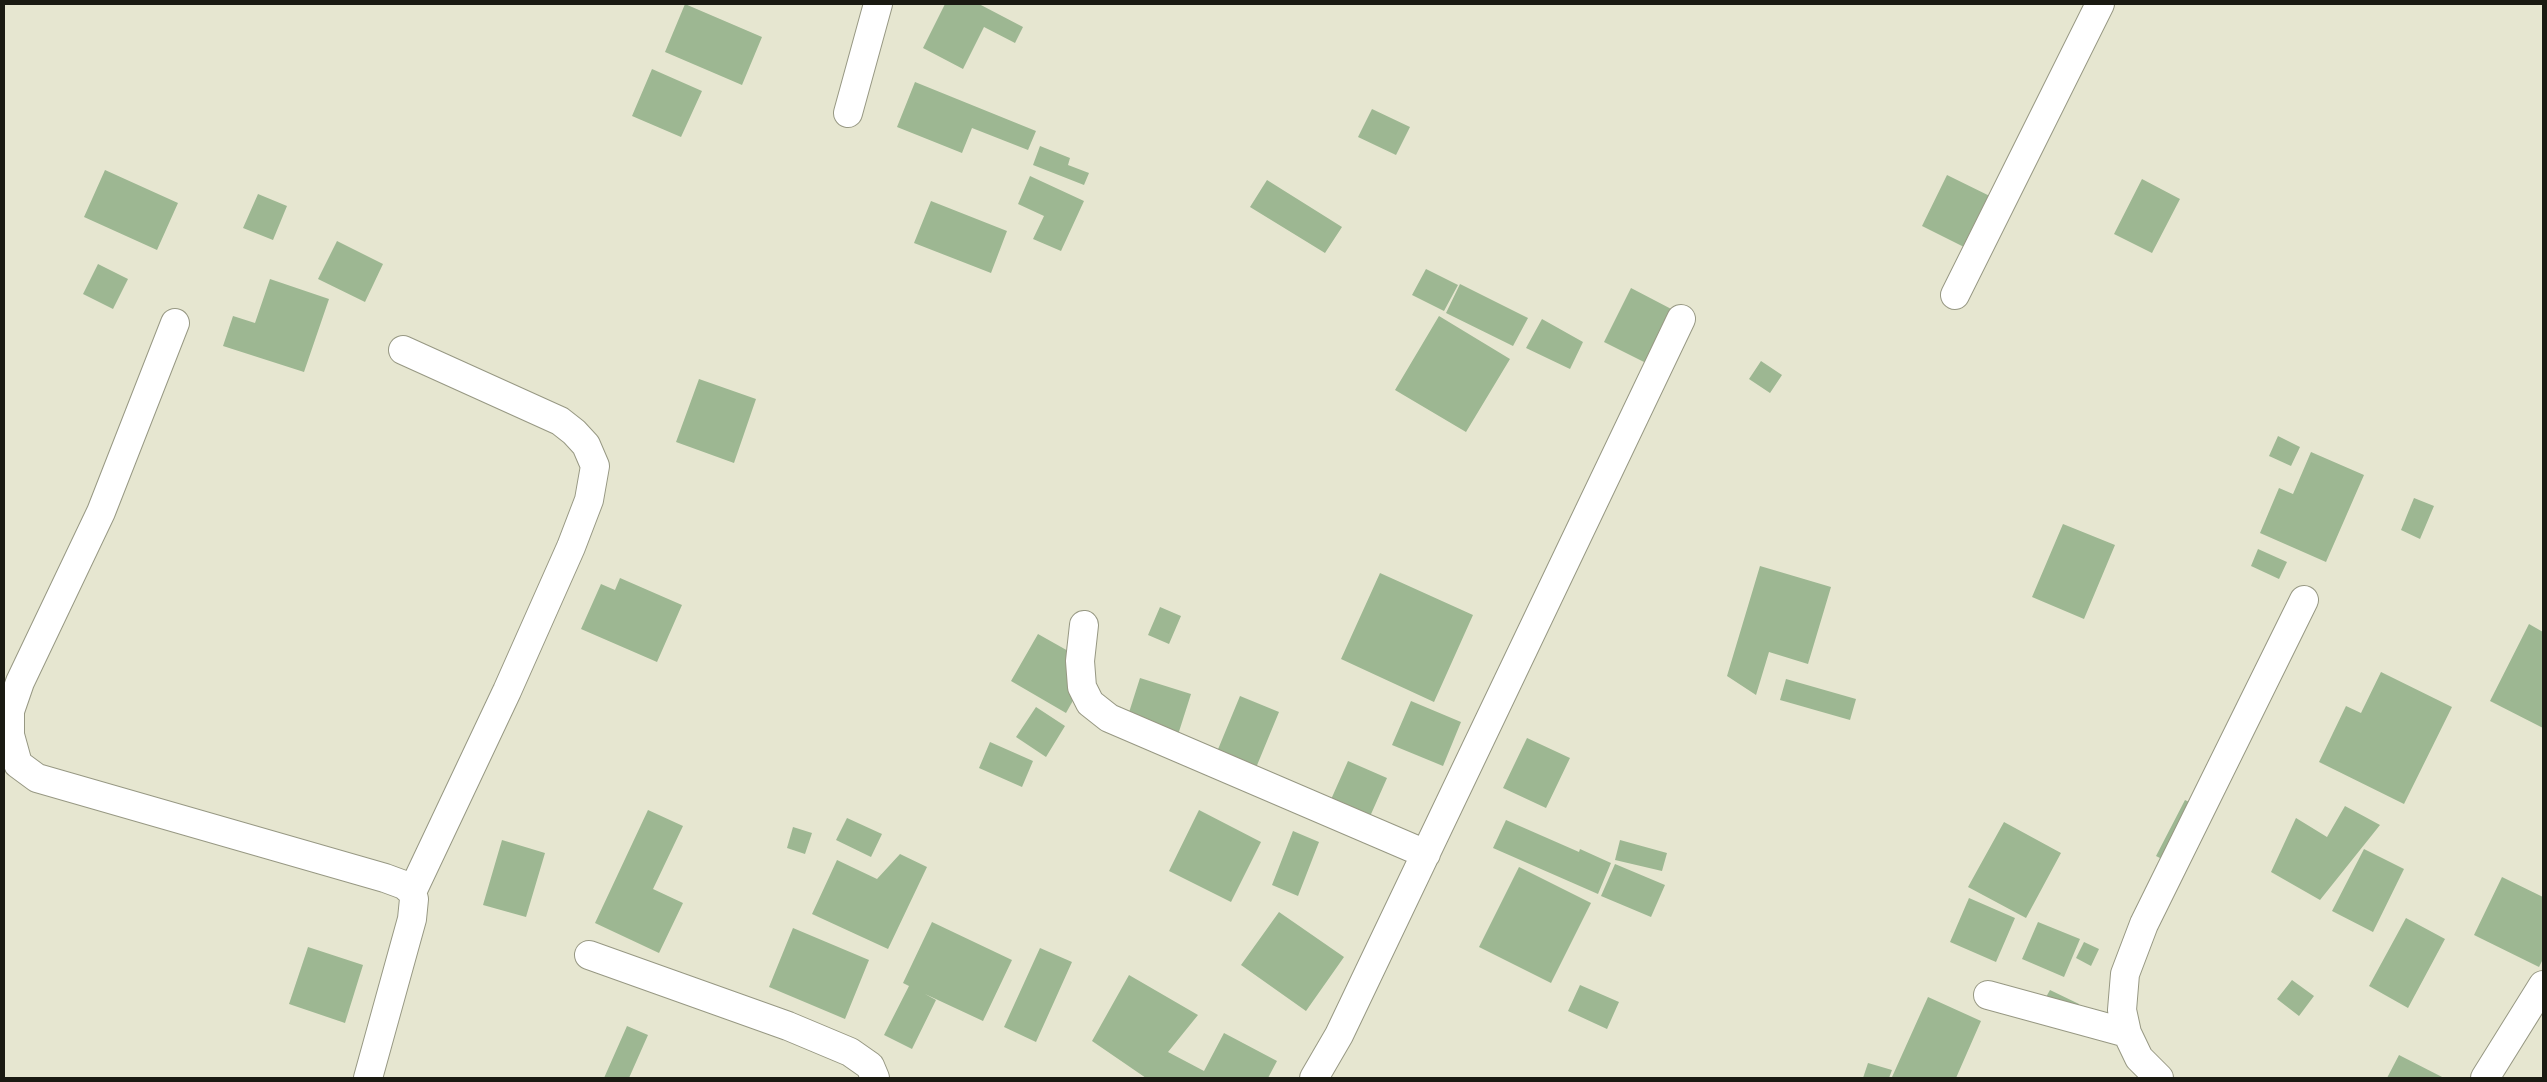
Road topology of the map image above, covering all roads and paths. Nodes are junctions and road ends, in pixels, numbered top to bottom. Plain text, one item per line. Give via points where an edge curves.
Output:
1 (878, 4) edge
2 (2100, 4) edge
3 (848, 113) dead end
4 (1955, 295) dead end
5 (1681, 319) dead end
6 (175, 323) dead end
7 (403, 350) dead end
8 (2304, 600) dead end
9 (1084, 625) dead end
10 (1426, 854) junction
11 (412, 892) junction
12 (588, 955) dead end
13 (2543, 985) edge
14 (1988, 995) dead end
15 (2128, 1033) junction
16 (368, 1078) edge
17 (876, 1078) edge
18 (1314, 1078) edge
19 (2159, 1078) edge
20 (2485, 1078) edge

1 - 3 street
2 - 4 street
5 - 10 street
6 - 11 street via 101,512 20,682 10,711 10,735 18,764 37,778 385,878 404,885
7 - 11 street via 560,421 586,446 594,466 589,500 571,547
8 - 15 street via 2144,924 2125,974 2122,1010
9 - 10 street via 1080,661 1082,687 1090,703 1108,718
10 - 18 street via 1339,1035
11 - 16 street via 412,919
12 - 17 street via 788,1026 850,1052 870,1066
13 - 20 street
14 - 15 street
15 - 19 street via 2139,1058

